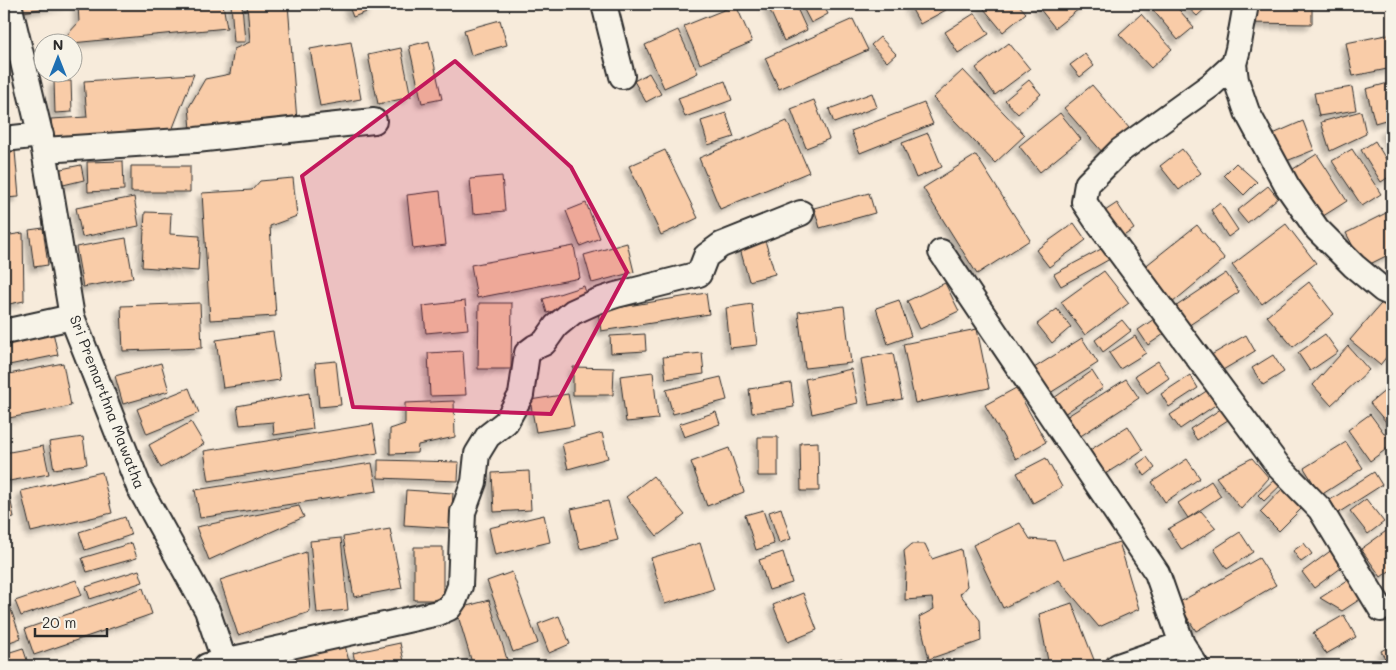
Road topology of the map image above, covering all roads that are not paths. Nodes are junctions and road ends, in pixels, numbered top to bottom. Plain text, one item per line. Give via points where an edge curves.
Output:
1 (9, 4) edge
2 (604, 4) edge
3 (1246, 4) edge
4 (1234, 64) junction
5 (622, 76) dead end
6 (374, 121) dead end
7 (4, 139) edge
8 (42, 142) junction
9 (801, 213) dead end
10 (940, 252) dead end
11 (1392, 294) edge
12 (72, 317) junction
13 (4, 332) edge
14 (1381, 609) dead end
15 (1182, 644) junction
16 (219, 664) edge
17 (1118, 666) edge
18 (1196, 666) edge

1 - 8 street, Sri Premarthna Mawatha
2 - 5 street
3 - 4 street
4 - 11 street via 1247,112 1287,186 1317,229 1354,266
4 - 14 street via 1211,85 1121,150 1087,184 1084,202 1279,467 1320,509
6 - 8 street via 196,140
7 - 8 street
8 - 12 street, Sri Premarthna Mawatha
9 - 16 street via 721,245 706,256 699,274 616,295 573,312 556,326 544,343 527,353 521,396 506,422 488,436 477,454 474,482 463,512 460,586 449,608
10 - 15 street via 1157,573
12 - 13 street
12 - 16 street, Sri Premarthna Mawatha via 138,487 207,610
15 - 17 street
15 - 18 street

